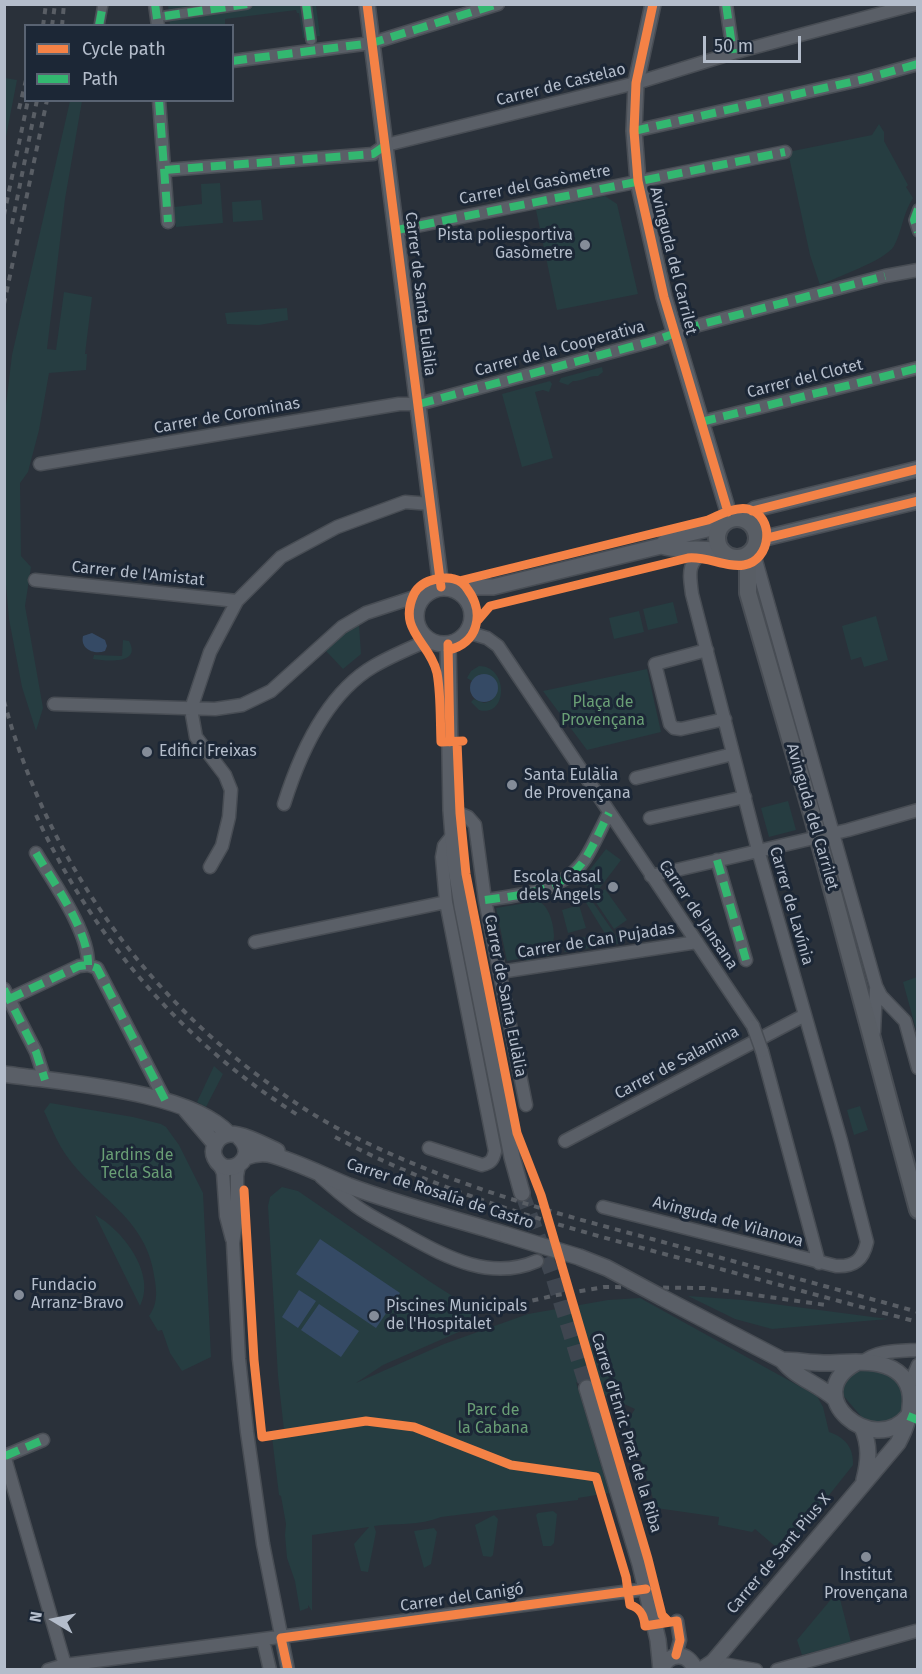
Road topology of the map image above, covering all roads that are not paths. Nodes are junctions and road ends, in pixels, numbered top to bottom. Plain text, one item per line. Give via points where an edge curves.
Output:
1 (103, 4) edge
2 (155, 4) edge
3 (247, 4) edge
4 (306, 4) edge
5 (367, 4) edge
6 (498, 4) edge
7 (653, 4) edge
8 (726, 4) edge
9 (916, 4) edge
10 (161, 21) edge
11 (99, 24) edge
12 (311, 40) dead end
13 (372, 43) junction
14 (733, 53) junction
15 (234, 62) edge
16 (918, 64) edge
17 (636, 83) junction
18 (159, 102) edge
19 (634, 131) junction
20 (386, 145) junction
21 (785, 152) dead end
22 (165, 170) junction
23 (638, 181) junction
24 (918, 209) edge
25 (168, 222) dead end
26 (397, 230) junction
27 (918, 232) edge
28 (918, 270) edge
29 (675, 334) junction
30 (918, 368) edge
31 (419, 404) junction
32 (701, 422) junction
33 (40, 464) dead end
34 (918, 469) edge
35 (918, 501) edge
36 (431, 504) junction
37 (732, 521) junction
38 (661, 546) junction
39 (753, 548) junction
40 (707, 549) junction
41 (726, 555) junction
42 (35, 580) dead end
43 (493, 587) junction
44 (441, 590) junction
45 (748, 593) junction
46 (237, 601) junction
47 (471, 606) junction
48 (467, 632) junction
49 (429, 640) junction
50 (448, 644) junction
51 (707, 650) junction
52 (54, 704) dead end
53 (191, 709) junction
54 (725, 719) junction
55 (733, 754) junction
56 (636, 778) dead end
57 (745, 797) junction
58 (284, 804) dead end
59 (451, 810) junction
60 (918, 810) edge
61 (609, 813) junction
62 (650, 818) dead end
63 (825, 834) junction
64 (452, 836) junction
65 (758, 850) junction
66 (36, 853) dead end
67 (717, 860) junction
68 (210, 867) dead end
69 (651, 876) junction
70 (486, 900) junction
71 (446, 902) junction
72 (255, 942) dead end
73 (696, 942) junction
74 (746, 960) dead end
75 (88, 965) junction
76 (500, 972) junction
77 (876, 986) junction
78 (7, 994) edge
79 (805, 1015) junction
80 (873, 1042) junction
81 (918, 1068) edge
82 (4, 1074) edge
83 (45, 1080) junction
84 (165, 1100) junction
85 (526, 1105) dead end
86 (184, 1108) junction
87 (234, 1136) junction
88 (565, 1141) dead end
89 (215, 1144) junction
90 (429, 1148) dead end
91 (242, 1161) junction
92 (292, 1162) junction
93 (219, 1164) junction
94 (313, 1170) junction
95 (522, 1193) tunnel mouth
96 (603, 1206) dead end
97 (918, 1210) edge
98 (233, 1243) junction
99 (537, 1261) dead end
100 (819, 1263) junction
101 (845, 1266) joint
102 (918, 1350) edge
103 (782, 1360) junction
104 (859, 1363) junction
105 (918, 1365) edge
106 (909, 1386) junction
107 (587, 1388) tunnel mouth
108 (834, 1398) junction
109 (913, 1418) edge
110 (861, 1427) junction
111 (43, 1440) dead end
112 (5, 1456) edge
113 (863, 1482) junction
114 (646, 1589) junction
115 (677, 1621) dead end
116 (916, 1630) edge
117 (281, 1638) junction
118 (263, 1640) junction
119 (658, 1640) junction
120 (674, 1656) junction
121 (705, 1662) edge
122 (65, 1665) junction
123 (48, 1670) edge
124 (270, 1670) edge
125 (288, 1670) edge
126 (661, 1670) edge
127 (756, 1670) edge
128 (777, 1670) edge

1 - 11 street
2 - 10 street
3 - 10 street
4 - 12 street
5 - 13 street, Carrer de Santa Eulàlia
6 - 13 street
7 - 17 street, Avinguda del Carrilet
8 - 14 street
9 - 14 street, Carrer de Castelao
13 - 15 street
13 - 20 street, Carrer de Santa Eulàlia
14 - 17 street, Carrer de Castelao
16 - 19 street
17 - 19 street, Avinguda del Carrilet
17 - 20 street, Carrer de Castelao
18 - 22 street
19 - 23 street, Avinguda del Carrilet
20 - 22 street, Carrer de Castelao via 373,154
20 - 26 street, Carrer de Santa Eulàlia
21 - 23 street, Carrer del Gasòmetre
22 - 25 street
23 - 26 street, Carrer del Gasòmetre
23 - 29 street, Avinguda del Carrilet
24 - 27 street via 914,220
26 - 31 street, Carrer de Santa Eulàlia
28 - 29 street, Carrer de la Cooperativa
29 - 31 street, Carrer de la Cooperativa
29 - 32 street, Avinguda del Carrilet
30 - 32 street, Carrer del Clotet
31 - 33 street, Carrer de Corominas via 393,405
31 - 36 street, Carrer de Santa Eulàlia
32 - 37 street, Avinguda del Carrilet
34 - 37 street via 754,509
35 - 39 street
36 - 44 street, Carrer de Santa Eulàlia
36 - 46 street via 405,502 336,527 281,557
37 - 38 street via 670,538
37 - 39 main road via 753,524
37 - 41 main road via 717,542
38 - 40 street
38 - 43 street
39 - 41 main road via 740,558
39 - 45 main road
39 - 63 street, Avinguda del Carrilet
40 - 41 street
40 - 51 street, Carrer de Lavínia via 694,559 689,574
41 - 45 main road
42 - 46 street, Carrer de l'Amistat
43 - 44 street
43 - 47 street
44 - 47 street via 466,598
44 - 49 street via 418,605 416,622
44 - 53 street via 366,614 342,627 271,691 252,701 215,709
45 - 63 main road, Avinguda del Carrilet
46 - 53 street via 210,652
47 - 48 street
48 - 50 street
48 - 61 street, Carrer de Jansana via 488,638 498,646
49 - 50 street
49 - 58 street via 372,667 330,707 293,776
50 - 59 street, Carrer de Santa Eulàlia
51 - 54 street, Carrer de Lavínia
51 - 54 street via 655,664 670,724 681,729
52 - 53 street
53 - 68 street via 196,738 231,790 230,817 222,846
54 - 55 street, Carrer de Lavínia
55 - 56 street
55 - 57 street, Carrer de Lavínia
57 - 62 street
57 - 65 street, Carrer de Lavínia
59 - 64 street, Carrer de Santa Eulàlia
59 - 70 street, Carrer de Santa Eulàlia via 468,817 475,825
60 - 63 street
61 - 69 street, Carrer de Jansana
61 - 70 street via 585,858 570,875 537,892
63 - 65 street
63 - 77 street, Avinguda del Carrilet
63 - 80 main road, Avinguda del Carrilet
64 - 71 street, Carrer de Santa Eulàlia via 442,856
64 - 95 street, Carrer de Santa Eulàlia via 462,906
65 - 67 street
65 - 79 street, Carrer de Lavínia
66 - 75 street via 71,912 88,953
67 - 69 street
67 - 74 street
69 - 73 street, Carrer de Jansana
70 - 76 street, Carrer de Santa Eulàlia
71 - 72 street
71 - 90 street, Carrer de Santa Eulàlia via 495,1151 493,1159 482,1165
73 - 76 street, Carrer de Can Pujadas
73 - 100 street, Carrer de Jansana, bridge via 753,1026
75 - 78 street
75 - 84 street via 100,972
76 - 85 street, Carrer de Santa Eulàlia
77 - 80 street, Avinguda del Carrilet
77 - 81 street, Avinguda del Carrilet via 905,1021
78 - 83 street via 36,1052
79 - 88 street, Carrer de Salamina
79 - 101 street, Carrer de Lavínia via 867,1242 857,1262
80 - 97 main road, Avinguda del Carrilet
82 - 83 street, Carrer de Rosalía de Castro
83 - 84 street, Carrer de Rosalía de Castro
84 - 86 street, Carrer de Rosalía de Castro
86 - 87 street, Carrer de Rosalía de Castro
86 - 89 street, Carrer de Rosalía de Castro
87 - 89 street via 218,1139
87 - 91 street via 246,1146
87 - 92 street, Carrer de Rosalía de Castro via 275,1150
89 - 93 street via 214,1155
91 - 92 street, Carrer de Rosalía de Castro via 263,1154
91 - 93 street via 229,1168
91 - 98 street via 237,1176
92 - 94 street, Carrer de Rosalía de Castro
93 - 98 street
94 - 99 street, Carrer de Rosalía de Castro via 357,1207 447,1257 475,1266 506,1269
94 - 103 street, Carrer de Rosalía de Castro, bridge via 379,1196 607,1268
96 - 100 street, Avinguda de Vilanova
98 - 117 street via 247,1432
100 - 101 street, Avinguda de Vilanova
102 - 104 street, Carrer de Rosalía de Castro via 877,1354
103 - 104 street, Carrer de Rosalía de Castro
103 - 108 street, Carrer de Rosalía de Castro via 790,1370
104 - 106 street via 893,1369
104 - 108 street via 838,1377
105 - 106 street
106 - 109 street
107 - 114 street, Carrer d'Enric Prat de la Riba
108 - 110 street via 841,1410
109 - 110 street via 887,1430
109 - 113 street, Carrer de Sant Pius X via 898,1443
110 - 113 street via 868,1451
111 - 112 street
112 - 122 street
113 - 121 street, Carrer de Sant Pius X
114 - 117 street, Carrer del Canigó
114 - 119 street, Carrer d'Enric Prat de la Riba
115 - 120 street via 680,1640
116 - 128 street
117 - 118 street, Carrer del Canigó
117 - 125 street
118 - 122 street, Carrer del Canigó
118 - 124 street
119 - 120 street, Carrer d'Enric Prat de la Riba
119 - 126 street, Carrer d'Enric Prat de la Riba
120 - 121 street
120 - 126 street
121 - 127 street
122 - 123 street, Carrer del Canigó

